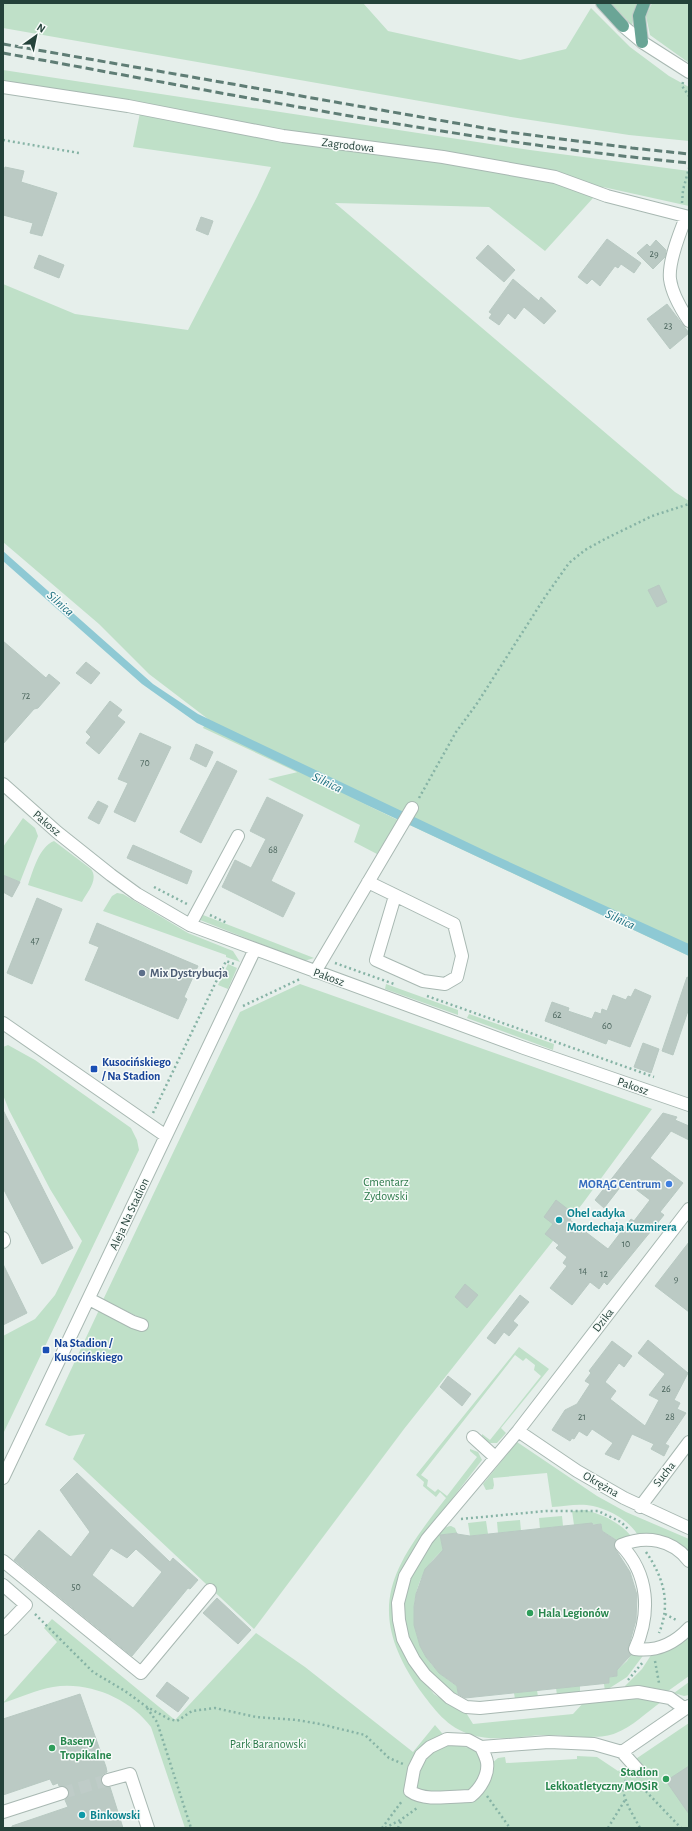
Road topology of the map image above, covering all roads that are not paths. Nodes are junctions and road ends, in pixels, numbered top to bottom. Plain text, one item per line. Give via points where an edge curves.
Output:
1 (602, 3) edge
2 (644, 3) edge
3 (624, 26) joint
4 (642, 42) junction
5 (689, 72) edge
6 (3, 87) edge
7 (686, 216) edge
8 (689, 321) edge
9 (3, 784) edge
10 (412, 808) road end
11 (238, 836) dead end
12 (368, 882) junction
13 (395, 896) junction
14 (190, 925) junction
15 (255, 949) junction
16 (311, 976) junction
17 (3, 1023) edge
18 (689, 1105) edge
19 (166, 1136) junction
20 (689, 1209) edge
21 (3, 1238) edge
22 (3, 1242) edge
23 (89, 1299) junction
24 (142, 1325) dead end
25 (518, 1431) junction
26 (474, 1437) dead end
27 (689, 1442) edge
28 (495, 1457) junction
29 (3, 1478) edge
30 (640, 1507) junction
31 (689, 1528) edge
32 (3, 1561) edge
33 (689, 1561) edge
34 (3, 1585) edge
35 (210, 1590) dead end
36 (689, 1628) edge
37 (3, 1629) edge
38 (687, 1707) edge
39 (481, 1747) junction
40 (622, 1752) junction
41 (636, 1777) road end
42 (108, 1780) tunnel mouth
43 (62, 1793) tunnel mouth
44 (3, 1812) edge
45 (148, 1828) edge

1 - 3 main road
2 - 4 main road via 640,16
3 - 4 street
4 - 5 street
6 - 7 street, Zagrodowa via 128,106 283,136 443,157 555,177 607,196
7 - 8 street via 670,275 672,289
9 - 14 street, Pakosz via 57,832 117,879
10 - 12 street
11 - 14 street
12 - 13 street
12 - 16 street
13 - 13 street via 454,924 462,956 457,977 445,984 423,980 376,960
14 - 15 street, Pakosz
15 - 16 street, Pakosz
15 - 19 street, Aleja Na Stadion
16 - 18 street, Pakosz
17 - 19 street
19 - 23 street, Aleja Na Stadion
20 - 25 street, Dzika
21 - 22 street
23 - 24 street
23 - 29 street, Aleja Na Stadion
25 - 28 street, Dzika
25 - 30 street, Okrężna via 577,1471
26 - 28 street
27 - 30 street, Sucha
28 - 38 street, Dzika via 414,1558 405,1576 398,1603 403,1639 425,1675 450,1698 466,1707 480,1708 638,1692 670,1698
30 - 31 street, Okrężna
32 - 35 street via 141,1673
33 - 36 street via 662,1541 648,1538 621,1545 637,1567 646,1596 645,1622 635,1649 652,1649 673,1642
34 - 37 street via 26,1605
38 - 40 street
39 - 39 street via 468,1740 446,1739 430,1747 421,1755 414,1768 410,1791 417,1796 427,1797 471,1796 485,1777 487,1762
39 - 40 street via 549,1742 594,1744
40 - 41 street
42 - 45 street via 130,1774
43 - 44 street

